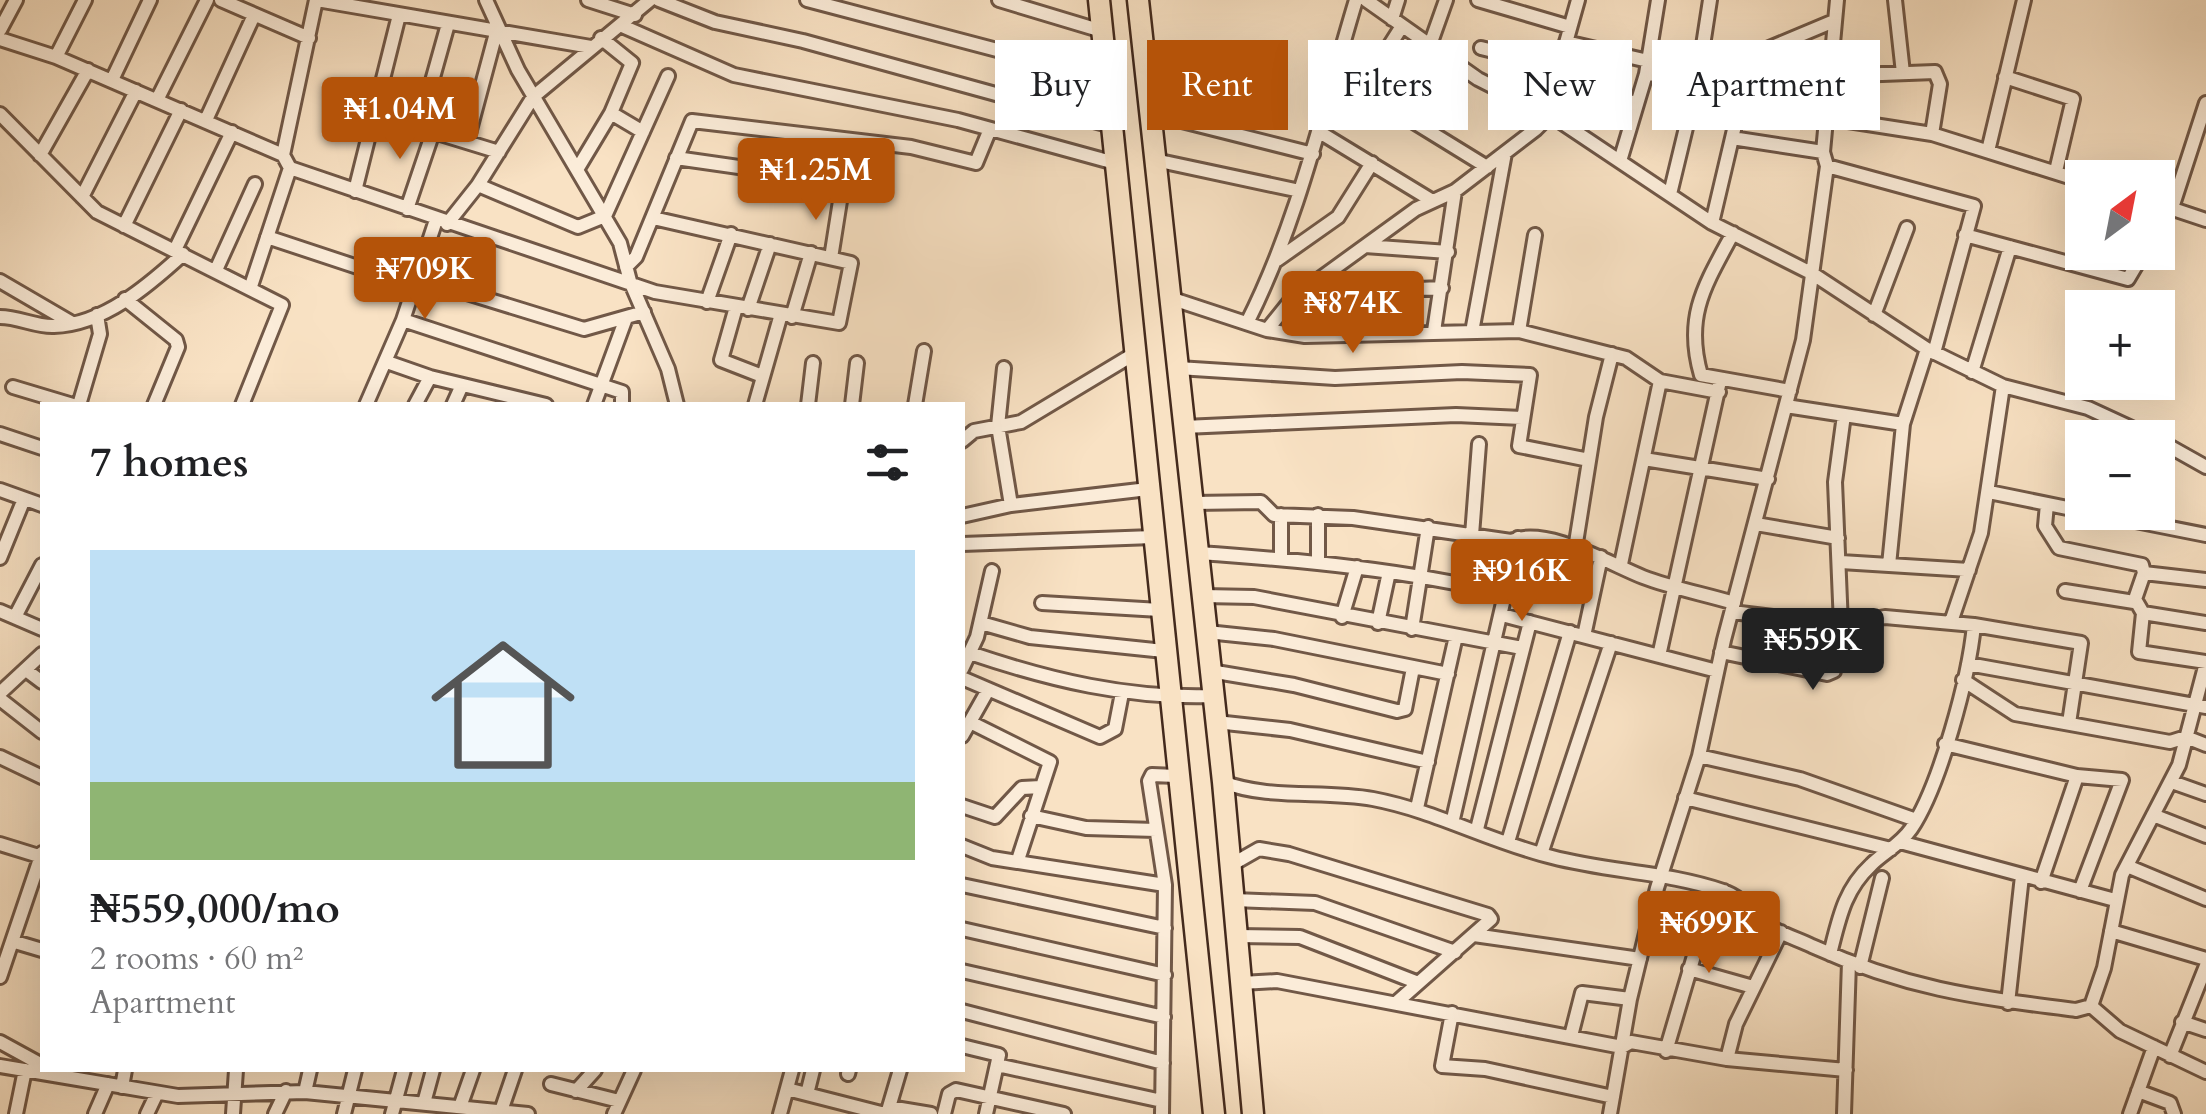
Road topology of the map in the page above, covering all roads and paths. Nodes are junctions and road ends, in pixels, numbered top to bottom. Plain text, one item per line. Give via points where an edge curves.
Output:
1 (16, 0) edge
2 (85, 0) edge
3 (150, 0) edge
4 (207, 0) edge
5 (221, 0) edge
6 (316, 0) edge
7 (486, 0) edge
8 (588, 0) edge
9 (650, 0) edge
10 (659, 0) edge
11 (807, 0) edge
12 (1099, 0) edge
13 (1138, 0) edge
14 (1356, 0) edge
15 (1366, 0) edge
16 (1398, 0) edge
17 (1446, 0) edge
18 (1478, 0) edge
19 (1578, 0) edge
20 (1658, 0) edge
21 (1710, 0) edge
22 (1837, 0) edge
23 (1895, 0) edge
24 (2024, 0) edge
25 (1008, 1) edge
26 (254, 15) junction
27 (399, 15) junction
28 (634, 15) junction
29 (1834, 21) junction
30 (1397, 22) junction
31 (448, 24) junction
32 (620, 25) junction
33 (1570, 27) junction
34 (0, 30) edge
35 (1102, 31) junction
36 (499, 33) junction
37 (0, 38) edge
38 (309, 38) junction
39 (1103, 40) edge
40 (1345, 40) edge
41 (1388, 40) edge
42 (1423, 40) edge
43 (1432, 40) edge
44 (1567, 40) edge
45 (1704, 40) edge
46 (1789, 40) edge
47 (1832, 40) edge
48 (596, 42) junction
49 (1482, 48) dead end
50 (1488, 49) edge
51 (995, 50) edge
52 (56, 57) junction
53 (1632, 63) edge
54 (1647, 68) junction
55 (1652, 69) edge
56 (88, 70) junction
57 (1903, 73) junction
58 (668, 76) dead end
59 (1880, 76) edge
60 (2005, 77) junction
61 (112, 80) junction
62 (1147, 85) edge
63 (136, 90) junction
64 (995, 93) edge
65 (533, 97) junction
66 (157, 100) junction
67 (1632, 102) edge
68 (1638, 103) junction
69 (2206, 104) edge
70 (181, 110) junction
71 (612, 113) junction
72 (0, 114) edge
73 (376, 114) junction
74 (206, 120) junction
75 (1880, 126) edge
76 (427, 127) junction
77 (990, 129) junction
78 (1112, 130) edge
79 (1152, 130) edge
80 (1218, 130) edge
81 (1322, 130) edge
82 (1430, 130) edge
83 (1536, 130) edge
84 (1572, 130) edge
85 (1685, 130) edge
86 (1735, 130) edge
87 (1827, 130) edge
88 (232, 132) junction
89 (643, 132) junction
90 (1321, 133) junction
91 (1932, 134) junction
92 (1732, 138) junction
93 (467, 141) junction
94 (1988, 151) junction
95 (499, 152) junction
96 (1823, 152) junction
97 (1313, 154) junction
98 (1505, 154) junction
99 (40, 155) junction
100 (676, 158) junction
101 (1156, 160) junction
102 (1620, 161) junction
103 (287, 162) junction
104 (1115, 163) junction
105 (1372, 163) junction
106 (1827, 166) junction
107 (1487, 167) junction
108 (578, 168) junction
109 (2056, 171) junction
110 (2065, 174) edge
111 (2175, 181) edge
112 (254, 184) dead end
113 (478, 186) junction
114 (355, 191) junction
115 (1300, 191) junction
116 (1455, 191) junction
117 (1670, 194) junction
118 (82, 197) junction
119 (1431, 200) junction
120 (406, 209) junction
121 (2175, 209) edge
122 (605, 216) junction
123 (652, 218) junction
124 (2206, 220) edge
125 (441, 222) junction
126 (1712, 223) junction
127 (124, 226) junction
128 (1908, 228) dead end
129 (1732, 233) junction
130 (731, 234) junction
131 (1535, 235) dead end
132 (1965, 235) junction
133 (267, 238) junction
134 (770, 244) junction
135 (1365, 246) junction
136 (2010, 247) junction
137 (179, 252) junction
138 (1448, 252) junction
139 (811, 253) junction
140 (831, 258) junction
141 (1277, 260) junction
142 (2065, 262) edge
143 (216, 270) junction
144 (2095, 270) edge
145 (2133, 270) edge
146 (628, 274) junction
147 (1814, 274) junction
148 (0, 281) edge
149 (416, 282) junction
150 (251, 286) junction
151 (1442, 288) junction
152 (1299, 294) junction
153 (1170, 298) junction
154 (125, 299) junction
155 (708, 302) junction
156 (742, 308) junction
157 (644, 312) junction
158 (97, 314) junction
159 (1874, 314) junction
160 (787, 316) junction
161 (0, 317) edge
162 (626, 318) junction
163 (403, 320) junction
164 (72, 323) junction
165 (1247, 323) junction
166 (1267, 330) junction
167 (1434, 330) junction
168 (1519, 331) junction
169 (1472, 332) junction
170 (924, 351) dead end
171 (1930, 351) junction
172 (1134, 354) junction
173 (1612, 354) junction
174 (387, 362) junction
175 (813, 363) dead end
176 (858, 363) dead end
177 (1004, 368) dead end
178 (1178, 368) junction
179 (1972, 372) junction
180 (762, 376) junction
181 (430, 378) junction
182 (1660, 381) junction
183 (462, 385) junction
184 (602, 385) junction
185 (13, 386) dead end
186 (1719, 386) junction
187 (2003, 386) junction
188 (1790, 391) junction
189 (66, 402) edge
190 (77, 402) edge
191 (155, 402) edge
192 (243, 402) edge
193 (367, 402) edge
194 (417, 402) edge
195 (454, 402) edge
196 (533, 402) edge
197 (595, 402) edge
198 (622, 402) edge
199 (676, 402) edge
200 (756, 402) edge
201 (808, 402) edge
202 (852, 402) edge
203 (915, 402) edge
204 (1786, 406) junction
205 (1844, 415) junction
206 (1522, 418) junction
207 (2115, 420) edge
208 (1903, 424) junction
209 (998, 426) junction
210 (1184, 427) junction
211 (0, 434) edge
212 (965, 437) edge
213 (1479, 444) dead end
214 (40, 447) edge
215 (2175, 449) edge
216 (1644, 459) junction
217 (1589, 460) junction
218 (2206, 467) edge
219 (1703, 469) junction
220 (1768, 480) junction
221 (0, 490) edge
222 (1148, 490) junction
223 (1988, 492) junction
224 (24, 499) junction
225 (1192, 503) junction
226 (40, 504) edge
227 (2047, 504) junction
228 (1011, 505) junction
229 (2065, 508) edge
230 (1281, 515) junction
231 (1318, 515) junction
232 (965, 517) edge
233 (1756, 524) junction
234 (2175, 525) edge
235 (1428, 527) junction
236 (1472, 535) junction
237 (2206, 535) edge
238 (1153, 537) junction
239 (1518, 538) junction
240 (1838, 538) junction
241 (965, 544) edge
242 (1575, 549) junction
243 (1198, 553) junction
244 (1602, 557) junction
245 (0, 558) edge
246 (1281, 559) junction
247 (1318, 562) junction
248 (1841, 562) junction
249 (1622, 564) junction
250 (1889, 565) junction
251 (1357, 567) junction
252 (40, 569) edge
253 (1969, 570) junction
254 (992, 571) dead end
255 (1389, 572) junction
256 (2144, 573) junction
257 (1420, 576) junction
258 (1510, 577) junction
259 (2206, 580) edge
260 (1676, 586) junction
261 (2065, 591) dead end
262 (1506, 594) junction
263 (1203, 596) junction
264 (1592, 597) junction
265 (1042, 603) dead end
266 (1733, 607) junction
267 (2140, 607) junction
268 (1160, 610) junction
269 (0, 611) edge
270 (1502, 615) junction
271 (1342, 616) junction
272 (15, 617) junction
273 (1530, 622) junction
274 (1951, 622) junction
275 (981, 623) junction
276 (1378, 623) junction
277 (2206, 623) edge
278 (1841, 625) junction
279 (1974, 625) junction
280 (40, 629) edge
281 (1412, 629) junction
282 (1207, 632) junction
283 (1577, 634) junction
284 (1456, 636) junction
285 (1610, 643) junction
286 (1496, 644) junction
287 (1522, 648) junction
288 (1164, 651) junction
289 (970, 652) junction
290 (1721, 652) junction
291 (40, 656) edge
292 (1659, 656) junction
293 (965, 663) edge
294 (1968, 664) junction
295 (2206, 666) edge
296 (1413, 668) junction
297 (26, 670) junction
298 (1717, 671) junction
299 (1210, 672) junction
300 (1448, 674) junction
301 (965, 679) edge
302 (40, 680) edge
303 (1963, 680) junction
304 (2076, 682) junction
305 (988, 690) junction
306 (1122, 694) junction
307 (0, 696) edge
308 (1214, 696) junction
309 (1168, 698) junction
310 (2201, 706) edge
311 (970, 722) junction
312 (1216, 722) junction
313 (2069, 723) junction
314 (40, 730) edge
315 (965, 731) edge
316 (2186, 737) junction
317 (1945, 744) junction
318 (2206, 745) edge
319 (1698, 756) junction
320 (0, 757) edge
321 (1428, 762) junction
322 (40, 776) edge
323 (1176, 776) junction
324 (2077, 776) junction
325 (1223, 782) junction
326 (2172, 782) junction
327 (1041, 787) junction
328 (2206, 794) edge
329 (1685, 798) junction
330 (965, 807) edge
331 (1418, 808) junction
332 (2154, 815) junction
333 (1031, 816) junction
334 (1452, 819) junction
335 (1916, 820) junction
336 (1156, 830) junction
337 (1477, 830) junction
338 (2206, 836) edge
339 (1508, 842) junction
340 (0, 844) edge
341 (1896, 846) junction
342 (965, 847) edge
343 (40, 854) edge
344 (1542, 854) junction
345 (1018, 860) junction
346 (40, 861) edge
347 (1230, 866) junction
348 (2127, 866) junction
349 (1660, 875) junction
350 (2022, 876) junction
351 (1882, 878) dead end
352 (2041, 882) junction
353 (1165, 885) junction
354 (965, 886) edge
355 (2080, 891) junction
356 (1724, 892) junction
357 (2206, 899) edge
358 (1234, 900) junction
359 (2115, 900) junction
360 (1165, 928) junction
361 (965, 930) edge
362 (2111, 931) junction
363 (1782, 932) junction
364 (1474, 935) junction
365 (1237, 936) junction
366 (15, 942) junction
367 (40, 949) edge
368 (1455, 952) junction
369 (1830, 954) junction
370 (1640, 959) junction
371 (2206, 962) edge
372 (1854, 964) junction
373 (1689, 969) junction
374 (965, 972) edge
375 (1164, 975) junction
376 (0, 977) edge
377 (1241, 982) junction
378 (1416, 982) junction
379 (2203, 982) edge
380 (1753, 988) junction
381 (1630, 999) junction
382 (1396, 1002) junction
383 (2008, 1002) junction
384 (2091, 1006) junction
385 (965, 1013) edge
386 (1452, 1013) junction
387 (1164, 1016) junction
388 (2182, 1022) junction
389 (2206, 1030) edge
390 (1571, 1036) junction
391 (0, 1042) edge
392 (965, 1046) edge
393 (1622, 1047) junction
394 (2154, 1047) junction
395 (1666, 1051) junction
396 (2170, 1056) junction
397 (1727, 1060) junction
398 (1163, 1063) junction
399 (40, 1064) edge
400 (998, 1064) junction
401 (0, 1066) edge
402 (25, 1070) junction
403 (1846, 1070) junction
404 (40, 1071) edge
405 (51, 1072) edge
406 (124, 1072) edge
407 (236, 1072) edge
408 (310, 1072) edge
409 (355, 1072) edge
410 (404, 1072) edge
411 (433, 1072) edge
412 (472, 1072) edge
413 (514, 1072) edge
414 (594, 1072) edge
415 (633, 1072) edge
416 (791, 1072) edge
417 (812, 1072) edge
418 (899, 1072) edge
419 (2206, 1072) edge
420 (76, 1074) edge
421 (551, 1084) dead end
422 (115, 1086) junction
423 (787, 1089) junction
424 (576, 1090) junction
425 (286, 1091) junction
426 (2138, 1091) junction
427 (305, 1092) junction
428 (156, 1093) junction
429 (806, 1094) junction
430 (349, 1095) junction
431 (990, 1096) junction
432 (234, 1097) junction
433 (1613, 1097) junction
434 (397, 1100) junction
435 (429, 1107) edge
436 (460, 1107) junction
437 (1162, 1107) edge
438 (617, 1108) edge
439 (501, 1111) junction
440 (887, 1112) edge
441 (1844, 1113) edge
442 (16, 1114) edge
443 (95, 1114) edge
444 (147, 1114) edge
445 (233, 1114) edge
446 (275, 1114) edge
447 (344, 1114) edge
448 (392, 1114) edge
449 (528, 1114) edge
450 (780, 1114) edge
451 (931, 1114) edge
452 (944, 1114) edge
453 (986, 1114) edge
454 (1064, 1114) edge
455 (1214, 1114) edge
456 (1253, 1114) edge
457 (1610, 1114) edge
458 (1860, 1114) edge
459 (2130, 1114) edge
460 (2174, 1114) edge

1 - 34 street
2 - 52 street
3 - 61 street
4 - 66 street
5 - 26 street
6 - 27 street
6 - 38 street
7 - 36 street
8 - 28 street
9 - 28 street
10 - 64 street via 715,22
11 - 51 street
12 - 35 main road
13 - 62 main road
14 - 40 street
15 - 30 street
16 - 30 street
17 - 43 street
18 - 33 street
19 - 33 street
20 - 54 street
21 - 45 street
22 - 29 street
23 - 57 street
24 - 60 street
25 - 35 street
26 - 38 street
26 - 74 street
27 - 31 street
27 - 73 street
28 - 32 street
29 - 46 street
29 - 47 street
30 - 41 street
30 - 42 street
31 - 36 street
31 - 76 street
32 - 48 street
32 - 77 street via 734,75
33 - 44 street
35 - 39 main road
36 - 48 street
36 - 65 street
36 - 93 street
37 - 52 street
38 - 103 street
48 - 65 street
48 - 71 street via 632,60
49 - 50 street
52 - 56 street
53 - 54 street
54 - 55 street
54 - 68 street
56 - 61 street
56 - 99 street
57 - 59 street
57 - 91 street via 1939,76
58 - 89 street
60 - 94 street
60 - 109 street via 2073,99
61 - 63 street
63 - 66 street
63 - 118 street
65 - 95 street
65 - 108 street
66 - 70 street
67 - 68 street
68 - 102 street
69 - 111 street
70 - 74 street
70 - 127 street
71 - 89 street
71 - 108 street
72 - 99 street
73 - 76 street
73 - 114 street
74 - 88 street
75 - 91 street
76 - 93 street
76 - 120 street
77 - 100 street via 976,163 911,147 692,121
77 - 104 street
78 - 104 main road
79 - 101 main road
80 - 97 street
81 - 90 street
82 - 107 street
83 - 98 street
84 - 102 street
85 - 117 street
86 - 92 street
87 - 96 street
88 - 103 street
88 - 137 street
89 - 122 street
90 - 97 street
90 - 105 street
91 - 94 street
92 - 96 street
92 - 126 street
93 - 95 street
94 - 109 street
95 - 113 street
96 - 106 street
97 - 115 street
98 - 107 street
98 - 169 street
99 - 118 street
100 - 123 street
100 - 140 street via 843,182
101 - 115 street
101 - 153 main road
102 - 117 street
103 - 114 street
103 - 133 street
104 - 172 main road
105 - 119 street
105 - 141 street via 1338,218
106 - 132 street via 1974,206
106 - 147 street
107 - 116 street
108 - 122 street
109 - 110 street
112 - 143 street
113 - 122 street via 578,227
113 - 125 street
114 - 120 street
115 - 141 street
116 - 119 street
116 - 138 street
117 - 126 street
118 - 127 street
119 - 135 street
120 - 125 street
121 - 124 street
122 - 146 street
123 - 130 street
123 - 146 street
125 - 146 street
125 - 149 street
126 - 129 street
127 - 137 street
128 - 159 street
129 - 147 street
129 - 186 street via 1693,319 1702,377
130 - 134 street
130 - 155 street
131 - 168 street
132 - 136 street
132 - 171 street
133 - 149 street
133 - 150 street
134 - 139 street
134 - 156 street
135 - 138 street
135 - 152 street
136 - 142 street
136 - 179 street
137 - 143 street
137 - 154 street via 146,288
138 - 151 street
139 - 140 street
139 - 160 street
140 - 160 street via 852,266 839,324
141 - 165 street
143 - 150 street
144 - 145 street via 2128,279
146 - 155 street via 642,288
146 - 157 street
147 - 159 street
147 - 188 street
148 - 164 street
149 - 162 street via 584,329
149 - 163 street
150 - 192 street via 282,309
151 - 152 street
151 - 167 street
152 - 166 street
153 - 165 street
153 - 178 main road
154 - 158 street
154 - 191 street via 178,348
155 - 156 street
156 - 160 street
156 - 180 street via 722,360
157 - 162 street
157 - 199 street
158 - 164 street
158 - 190 street via 100,334
159 - 171 street
160 - 180 street
161 - 164 street via 49,327
162 - 184 street
163 - 174 street
163 - 184 street
165 - 166 street
166 - 167 street via 1305,336
167 - 169 street
168 - 169 street
168 - 173 street
170 - 203 street
171 - 179 street
171 - 208 street
172 - 209 street via 1021,422
172 - 222 main road
173 - 182 street
173 - 217 street
174 - 181 street
174 - 193 street
175 - 201 street
176 - 202 street
177 - 209 street
178 - 206 street via 1335,378 1526,374 1531,376
178 - 210 main road
179 - 187 street
180 - 200 street
181 - 183 street
181 - 194 street
182 - 186 street
182 - 216 street
183 - 195 street
183 - 196 street
184 - 197 street
184 - 198 street via 622,392
185 - 189 street
186 - 188 street
186 - 219 street
187 - 207 street
187 - 223 street
188 - 204 street
204 - 205 street
204 - 220 street
205 - 208 street
205 - 240 street
206 - 210 street
206 - 217 street via 1521,448
208 - 250 street
209 - 212 street
209 - 228 street
210 - 225 main road
211 - 214 street
213 - 236 street
215 - 218 street
216 - 219 street
216 - 249 street
217 - 242 street
219 - 220 street
219 - 260 street
220 - 233 street
221 - 224 street
222 - 228 street
222 - 238 main road
223 - 227 street
223 - 253 street
224 - 226 street
224 - 245 street
225 - 230 street via 1261,502
225 - 243 main road
227 - 229 street
227 - 256 street via 2045,526 2059,548 2142,565
228 - 232 street
230 - 231 street
230 - 246 street
231 - 235 street
231 - 247 street
233 - 240 street
233 - 266 street
234 - 237 street
235 - 236 street
235 - 257 street
236 - 239 street
238 - 241 street
238 - 268 main road
239 - 242 street
239 - 258 street
240 - 248 street
242 - 244 street
243 - 246 street
243 - 263 main road
244 - 249 street
244 - 264 street
246 - 247 street
247 - 251 street
248 - 250 street
248 - 278 street
249 - 260 street
250 - 253 street
251 - 255 street
251 - 271 street
252 - 272 street
253 - 274 street
254 - 275 street
255 - 257 street
255 - 276 street
256 - 259 street
256 - 267 street
257 - 262 street
257 - 281 street
258 - 262 street
258 - 264 street
260 - 266 street
260 - 292 street
261 - 267 street
262 - 270 street
263 - 271 street via 1254,597
263 - 282 main road
264 - 283 street
265 - 268 street
266 - 278 street
266 - 290 street
267 - 277 street
267 - 295 street via 2138,651
268 - 288 main road
269 - 272 street
270 - 273 street
270 - 286 street
271 - 276 street
272 - 280 street
273 - 283 street
273 - 287 street
274 - 278 street via 1885,617
274 - 279 street
275 - 288 street via 1030,637
275 - 289 street
276 - 281 street
278 - 290 street via 1834,670 1827,674
279 - 294 street
279 - 304 street via 2076,640
281 - 284 street
282 - 296 street
282 - 299 main road
283 - 285 street
283 - 339 street
284 - 286 street
284 - 300 street
285 - 292 street
285 - 344 street
286 - 287 street
286 - 334 street
287 - 337 street
288 - 309 main road
289 - 293 street
289 - 306 street
290 - 298 street
291 - 297 street
292 - 298 street
294 - 303 street
294 - 304 street
295 - 310 street
296 - 299 street via 1401,711 1294,684
296 - 300 street
297 - 302 street
297 - 307 street
298 - 319 street
299 - 308 main road
300 - 321 street
301 - 305 street
303 - 313 street via 2016,714
303 - 317 street
304 - 310 street
304 - 313 street
305 - 306 street via 1100,736 1115,728
305 - 311 street
306 - 309 street
307 - 314 street
308 - 309 street
308 - 312 main road
309 - 323 main road
310 - 316 street
311 - 315 street
311 - 327 street via 1046,757
312 - 321 street via 1290,730
312 - 325 main road
313 - 316 street via 2170,742
316 - 318 street
316 - 326 street
317 - 324 street
317 - 335 street
319 - 329 street
319 - 335 street via 1800,779
320 - 322 street
321 - 331 street
323 - 336 street via 1152,775 1149,781
323 - 455 main road
324 - 352 street
324 - 355 street via 2122,780
325 - 331 street via 1248,792 1316,791
325 - 347 main road
326 - 328 street
326 - 332 street
327 - 330 street via 1022,788 995,817
327 - 333 street
329 - 341 street
329 - 349 street
331 - 334 street
332 - 338 street
332 - 348 street
333 - 336 street via 1086,828
333 - 345 street
334 - 337 street
335 - 341 street
336 - 353 street
337 - 339 street
339 - 344 street
340 - 343 street
341 - 350 street
341 - 369 street via 1848,890
342 - 345 street
344 - 349 street
345 - 353 street
346 - 366 street
347 - 358 main road
347 - 364 street via 1259,849 1302,858 1478,910 1491,920
348 - 357 street
348 - 359 street
349 - 356 street
349 - 370 street
350 - 352 street
350 - 383 street
351 - 372 street
352 - 355 street
353 - 360 street
354 - 360 street
355 - 359 street
356 - 363 street
356 - 373 street
358 - 365 main road
358 - 368 street via 1316,902
359 - 362 street
360 - 375 street
361 - 375 street
362 - 371 street
362 - 384 street
363 - 369 street
363 - 380 street
364 - 368 street
364 - 370 street
365 - 377 main road
365 - 378 street via 1300,938
366 - 367 street
366 - 376 street
368 - 378 street
369 - 372 street
370 - 381 street
371 - 379 street
372 - 383 street via 1921,987
372 - 403 street
373 - 380 street
373 - 395 street
374 - 387 street
375 - 387 street
377 - 382 street via 1277,981
377 - 456 main road
378 - 382 street
379 - 388 street
380 - 397 street
381 - 390 street via 1582,993
381 - 393 street
382 - 386 street
383 - 384 street
384 - 394 street
385 - 398 street
386 - 390 street
386 - 433 street via 1442,1066
387 - 398 street
388 - 389 street
388 - 396 street
390 - 393 street
391 - 399 street
392 - 400 street via 994,1051
393 - 395 street via 1632,1042
393 - 433 street
394 - 396 street
394 - 426 street
395 - 397 street
396 - 419 street
397 - 403 street
398 - 437 street
400 - 431 street
400 - 437 street
401 - 402 street
402 - 404 street
402 - 442 street
403 - 441 street
405 - 420 street
406 - 422 street
407 - 432 street
408 - 427 street
409 - 430 street
410 - 434 street
411 - 435 street
412 - 436 street
413 - 439 street
414 - 424 street
415 - 438 street
416 - 423 street
417 - 429 street
418 - 440 street
420 - 422 street
421 - 424 street
422 - 428 street
422 - 443 street
423 - 429 street
423 - 450 street
424 - 438 street
425 - 427 street
425 - 432 street
425 - 446 street
426 - 459 street
426 - 460 street via 2174,1105
427 - 430 street
428 - 432 street
428 - 444 street
429 - 440 street
430 - 434 street
430 - 447 street
431 - 452 street via 952,1091
431 - 453 street
431 - 454 street
432 - 445 street
433 - 457 street
434 - 435 street
434 - 448 street
435 - 436 street
436 - 439 street
439 - 449 street
440 - 451 street
441 - 458 street

